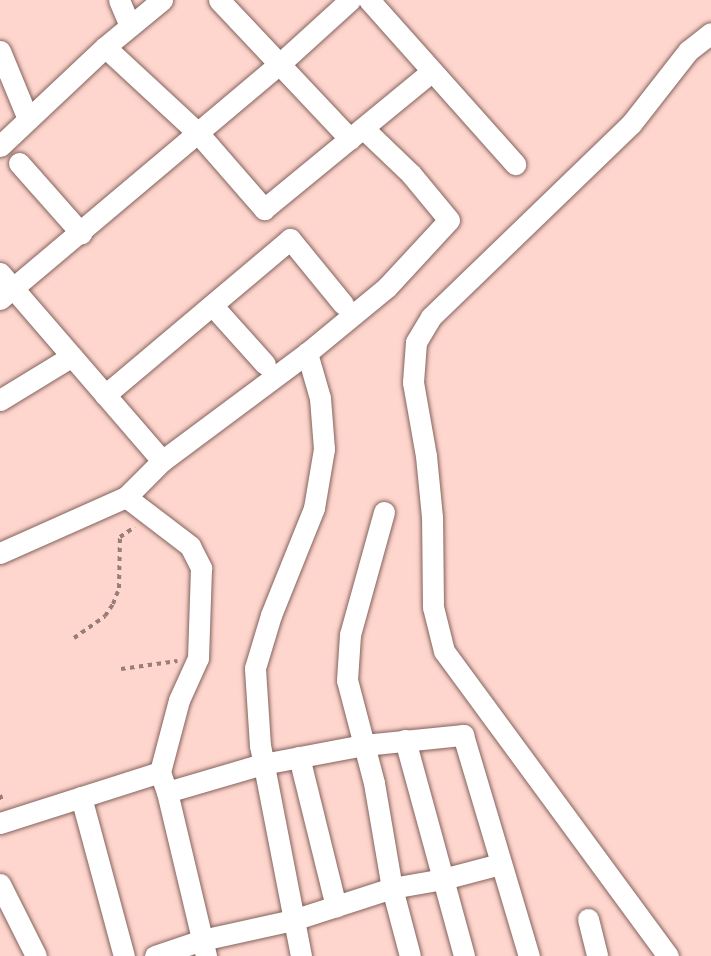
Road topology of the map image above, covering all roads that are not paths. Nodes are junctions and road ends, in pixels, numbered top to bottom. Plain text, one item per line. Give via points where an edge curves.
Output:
1 (119, 0) edge
2 (162, 0) edge
3 (219, 0) edge
4 (350, 0) edge
5 (369, 0) edge
6 (130, 26) junction
7 (711, 33) edge
8 (105, 47) junction
9 (0, 51) edge
10 (278, 65) junction
11 (432, 71) junction
12 (28, 119) junction
13 (198, 133) junction
14 (356, 133) junction
15 (0, 146) edge
16 (19, 163) dead end
17 (515, 164) dead end
18 (81, 233) junction
19 (0, 273) edge
20 (7, 294) edge
21 (343, 304) dead end
22 (212, 305) junction
23 (308, 353) junction
24 (72, 356) junction
25 (265, 364) dead end
26 (105, 395) junction
27 (0, 400) edge
28 (162, 461) junction
29 (126, 497) junction
30 (384, 512) dead end
31 (0, 553) edge
32 (405, 740) junction
33 (364, 745) junction
34 (299, 757) junction
35 (263, 764) junction
36 (164, 782) junction
37 (81, 797) junction
38 (0, 824) edge
39 (500, 864) junction
40 (443, 879) junction
41 (0, 884) edge
42 (392, 888) junction
43 (336, 906) junction
44 (588, 919) dead end
45 (293, 920) junction
46 (204, 948) edge
47 (36, 956) edge
48 (124, 956) edge
49 (155, 956) edge
50 (301, 956) edge
51 (410, 956) edge
52 (464, 956) edge
53 (529, 956) edge
54 (597, 956) edge
55 (668, 956) edge

1 - 6 street
2 - 6 street
3 - 10 street
4 - 10 street
5 - 11 street
6 - 8 street
7 - 55 street via 688,51 631,124 431,317 416,342 412,382 426,456 432,517 433,607 444,651
8 - 12 street
8 - 13 street
9 - 12 street
10 - 13 street
10 - 14 street
11 - 14 street
11 - 17 street
12 - 15 street
13 - 14 street via 264,209
13 - 18 street
14 - 23 street via 411,174 448,220 387,287
16 - 18 street
18 - 20 street
19 - 20 street
20 - 24 street
21 - 22 street via 290,239
22 - 25 street
22 - 26 street
23 - 28 street
23 - 35 street via 320,398 324,449 314,508 271,615 255,668
24 - 26 street
24 - 27 street
26 - 28 street
28 - 29 street
29 - 31 street
29 - 36 street via 190,546 201,568 198,658 179,700
30 - 33 street via 350,635 347,680
32 - 33 street
32 - 39 street via 463,735
32 - 40 street
33 - 34 street
33 - 42 street
34 - 35 street
34 - 43 street
35 - 36 street
35 - 45 street
36 - 37 street
36 - 46 street
37 - 38 street
37 - 48 street
39 - 40 street
39 - 53 street
40 - 42 street
40 - 52 street
41 - 47 street
42 - 43 street
42 - 51 street
43 - 45 street
44 - 54 street
45 - 46 street
45 - 50 street
46 - 49 street

